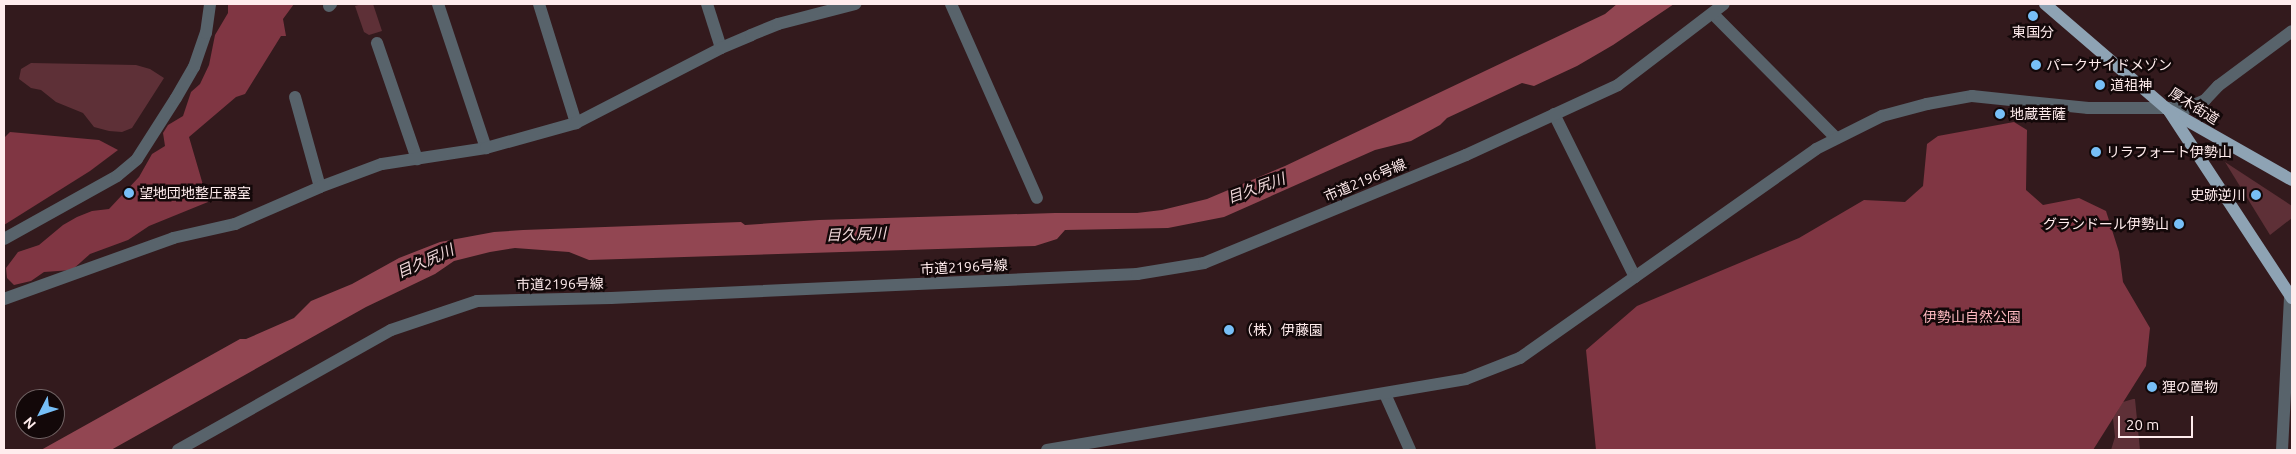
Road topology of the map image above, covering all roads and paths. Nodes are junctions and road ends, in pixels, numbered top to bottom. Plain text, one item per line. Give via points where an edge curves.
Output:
1 (210, 4) edge
2 (438, 4) edge
3 (539, 4) edge
4 (707, 4) edge
5 (855, 4) edge
6 (951, 4) edge
7 (1724, 4) edge
8 (2044, 4) edge
9 (1713, 14) junction
10 (2292, 32) edge
11 (377, 43) dead end
12 (721, 48) junction
13 (295, 97) dead end
14 (2205, 100) junction
15 (2167, 109) junction
16 (1554, 114) junction
17 (576, 123) junction
18 (2192, 123) junction
19 (1836, 138) junction
20 (2187, 140) junction
21 (486, 148) junction
22 (417, 159) junction
23 (2292, 180) edge
24 (320, 187) junction
25 (1037, 198) dead end
26 (4, 239) edge
27 (1635, 277) junction
28 (2291, 297) edge
29 (4, 299) edge
30 (1385, 394) junction
31 (178, 450) edge
32 (1047, 450) edge
33 (1410, 450) edge
34 (2282, 450) edge

1 - 26 street via 206,33 194,67 136,159 117,176
2 - 21 street
3 - 17 street
4 - 12 street
5 - 12 street via 778,24
6 - 25 street
7 - 9 street, 市道2196号線
8 - 15 main road, 厚木街道
9 - 16 street, 市道2196号線 via 1618,85
9 - 19 street
10 - 14 street via 2218,86
11 - 22 street
12 - 17 street
13 - 24 street
14 - 15 street via 2187,108
14 - 18 street
15 - 18 main road, 厚木街道
15 - 19 street via 2088,108 1972,96 1882,116
15 - 20 main road
16 - 27 street
16 - 31 street, 市道2196号線 via 1466,155 1204,263 1136,274 477,301 391,330
17 - 21 street
18 - 20 street
18 - 23 main road, 厚木街道
19 - 27 street
20 - 28 main road
21 - 22 street
22 - 24 street via 382,164
24 - 29 street via 235,224 173,238
27 - 30 street via 1520,358 1466,379
28 - 34 street
30 - 32 street
30 - 33 street

